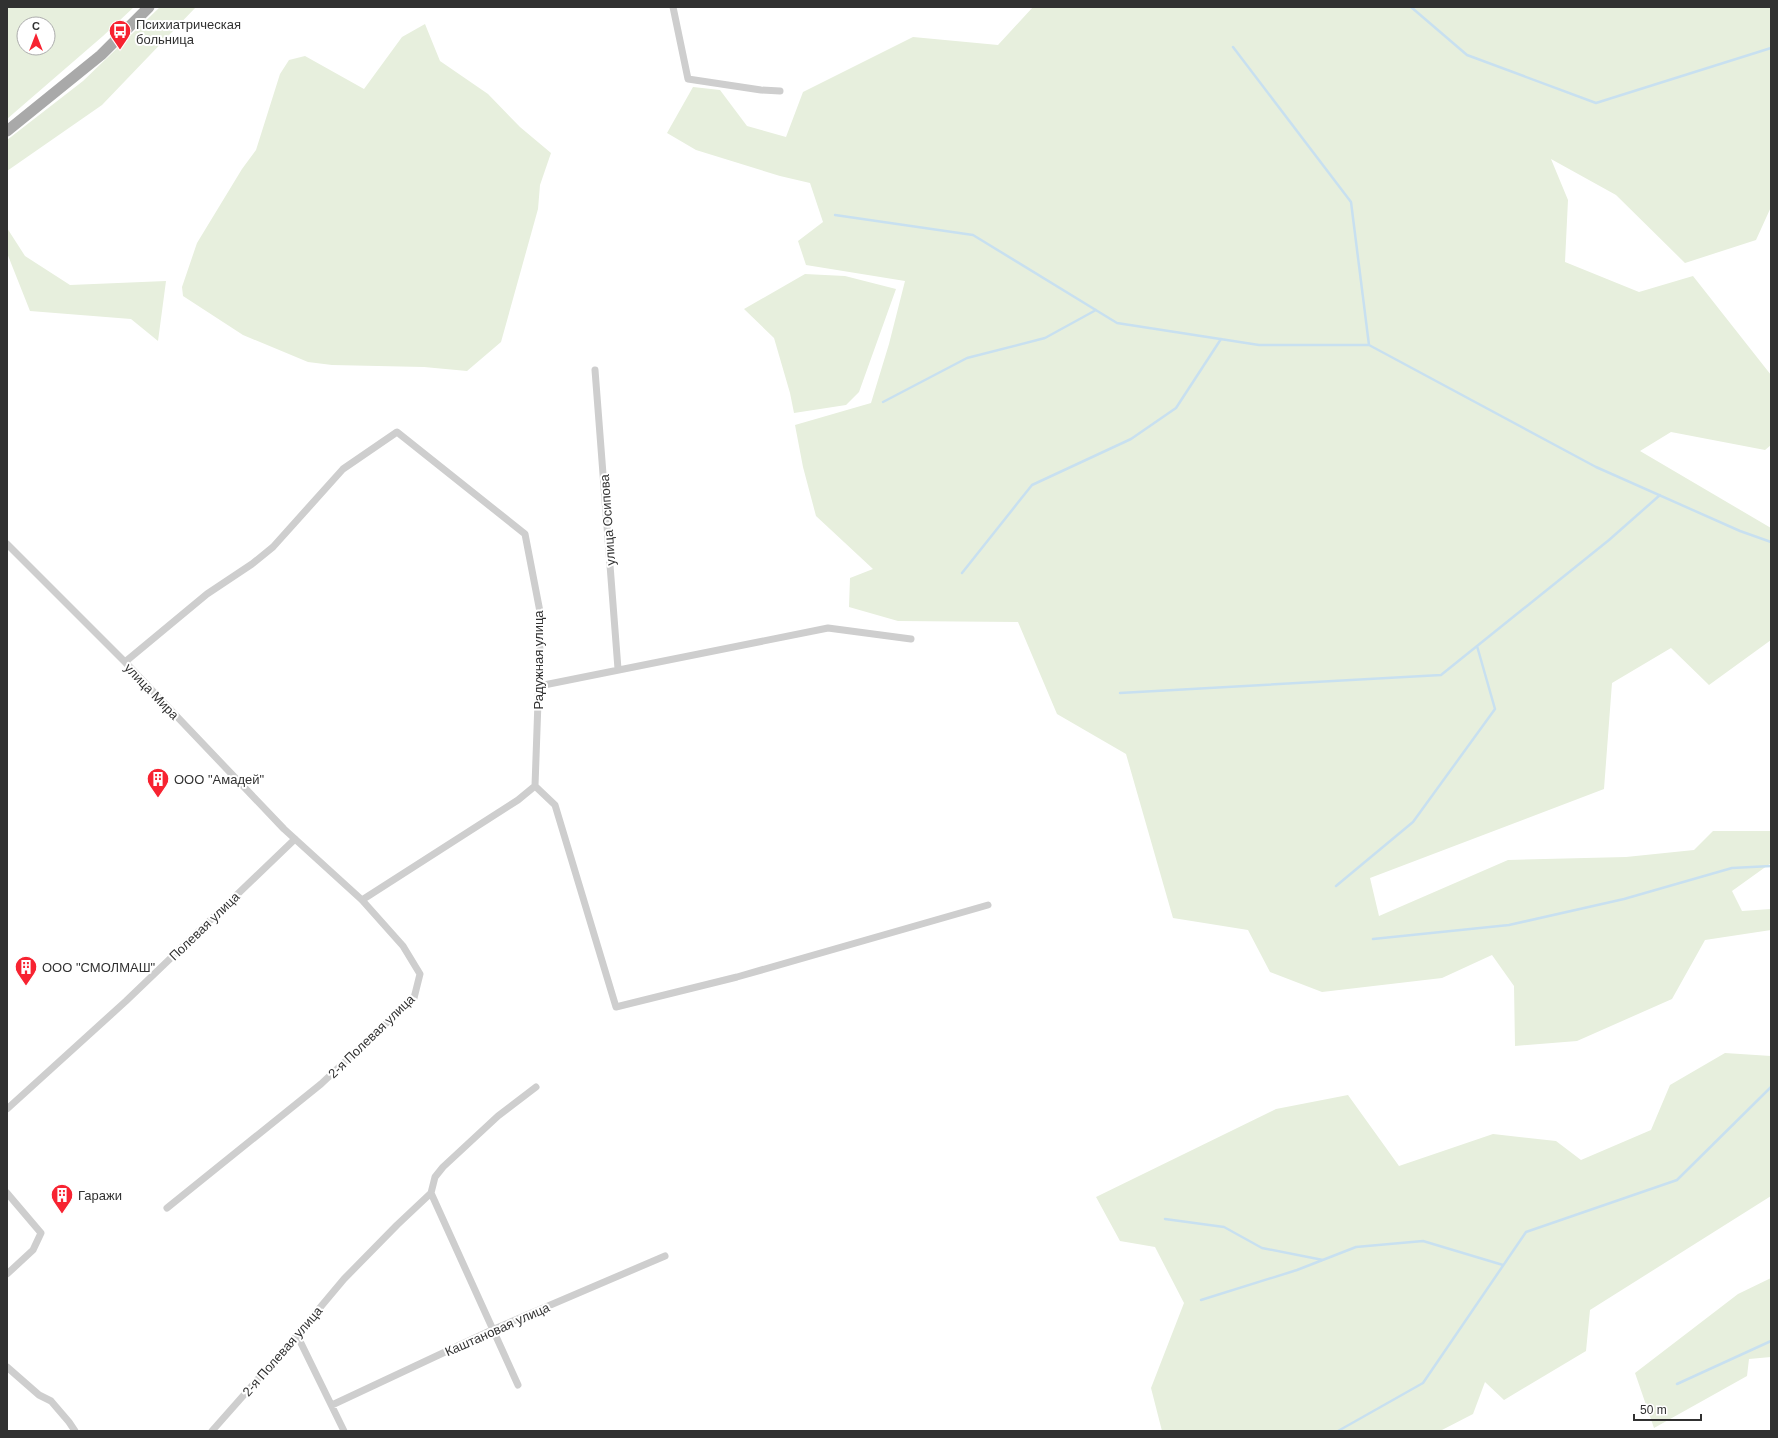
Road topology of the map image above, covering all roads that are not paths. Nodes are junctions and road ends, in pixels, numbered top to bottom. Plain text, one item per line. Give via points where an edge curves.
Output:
1 (150, 7) edge
2 (673, 7) edge
3 (780, 91) dead end
4 (7, 131) edge
5 (595, 370) dead end
6 (7, 544) edge
7 (912, 639) dead end
8 (125, 662) junction
9 (618, 670) junction
10 (539, 686) junction
11 (535, 786) junction
12 (295, 840) junction
13 (362, 900) junction
14 (988, 905) dead end
15 (536, 1087) dead end
16 (7, 1109) edge
17 (7, 1193) edge
18 (431, 1193) junction
19 (167, 1208) dead end
20 (664, 1256) dead end
21 (7, 1274) edge
22 (492, 1330) junction
23 (297, 1335) junction
24 (7, 1367) edge
25 (518, 1385) dead end
26 (332, 1405) junction
27 (75, 1431) edge
28 (212, 1431) edge
29 (344, 1431) edge

1 - 4 main road via 101,55
2 - 3 street via 688,79
5 - 9 street, улица Осипова
6 - 8 street, улица Мира
7 - 9 street via 828,628
8 - 10 street, Радужная улица via 207,594 273,547 343,469 397,432 525,534 541,617
8 - 12 street, улица Мира
9 - 10 street
10 - 11 street, Радужная улица
11 - 13 street via 518,800
11 - 14 street via 555,804 616,1007 737,977
12 - 13 street, 2-я Полевая улица
12 - 16 street, Полевая улица via 126,1001
13 - 19 street, 2-я Полевая улица via 403,946 420,974 414,998 321,1084
15 - 18 street, 2-я Полевая улица via 498,1116 443,1167 435,1177
17 - 21 street via 41,1233 33,1250
18 - 22 street
18 - 23 street, 2-я Полевая улица via 344,1279
20 - 22 street, Каштановая улица
22 - 25 street
22 - 26 street, Каштановая улица
23 - 26 street
23 - 28 street, 2-я Полевая улица
24 - 27 street via 39,1395 51,1401
26 - 29 street

